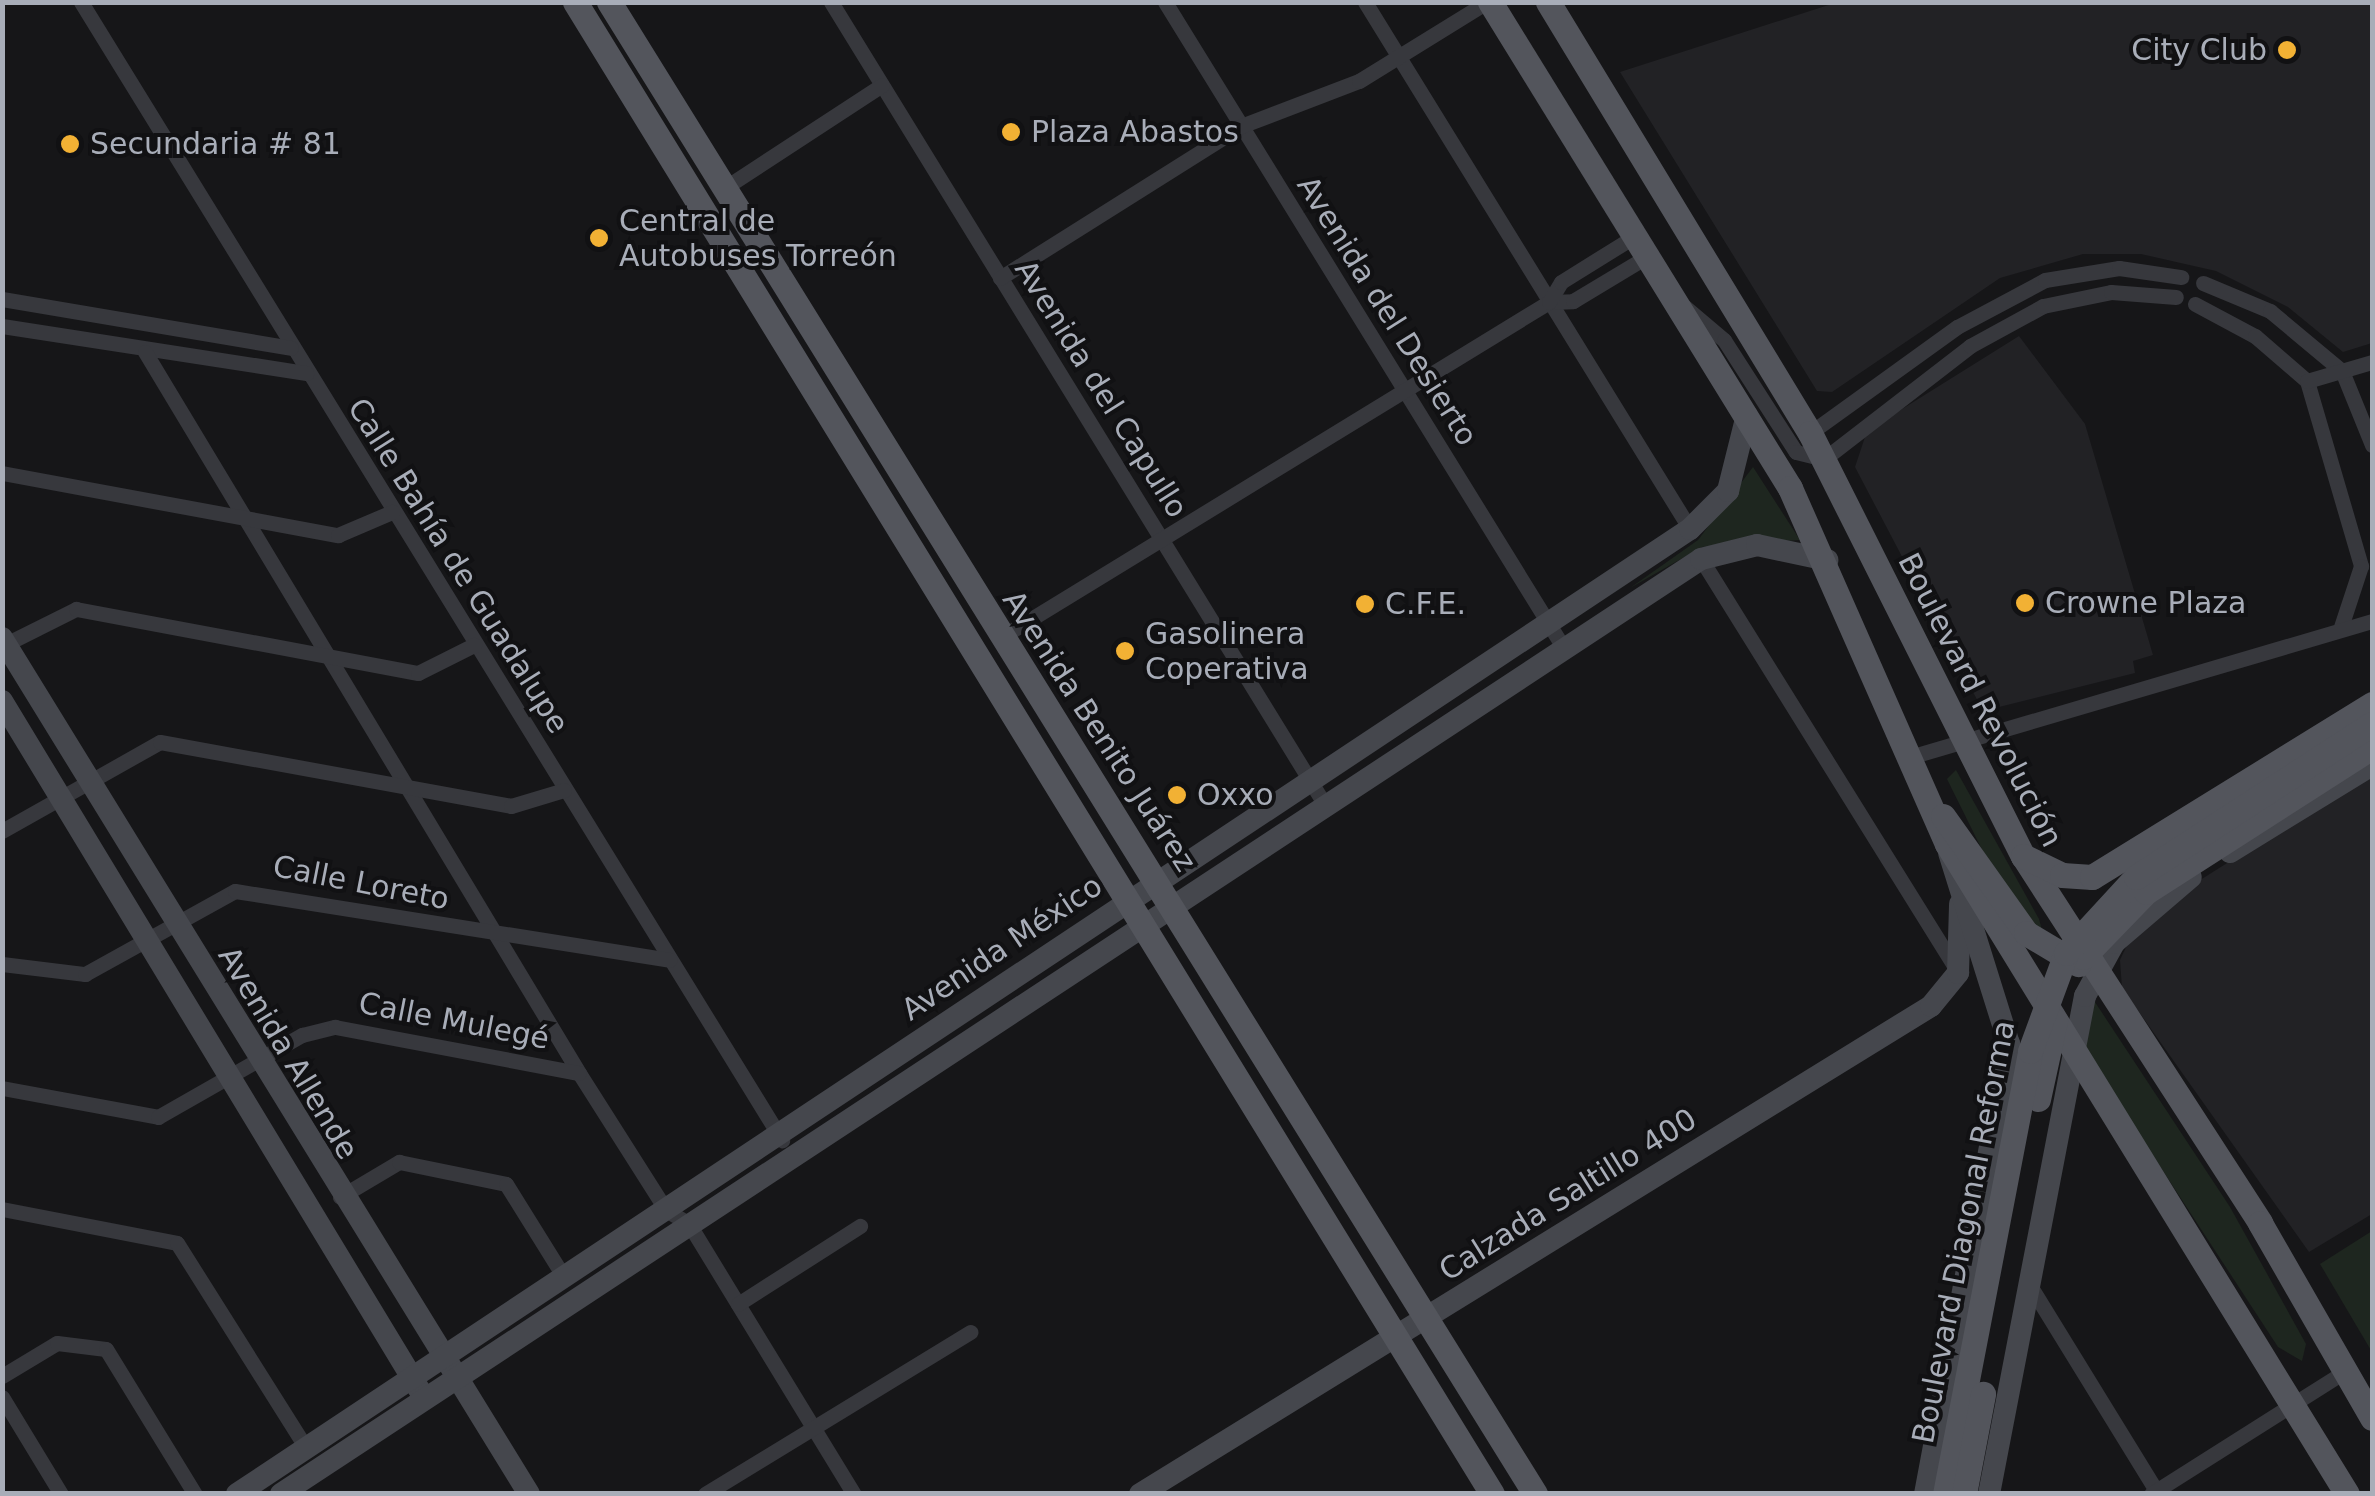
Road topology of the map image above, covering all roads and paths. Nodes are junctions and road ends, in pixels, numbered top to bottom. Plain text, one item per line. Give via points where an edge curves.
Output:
1 (81, 2) edge
2 (574, 2) edge
3 (609, 2) edge
4 (831, 2) edge
5 (1165, 2) edge
6 (1366, 2) edge
7 (1489, 2) edge
8 (1548, 2) edge
9 (1398, 56) junction
10 (622, 80) junction
11 (882, 85) junction
12 (1241, 126) junction
13 (726, 187) junction
14 (706, 217) junction
15 (1641, 246) junction
16 (2181, 277) junction
17 (1000, 278) junction
18 (2203, 283) junction
19 (2176, 297) junction
20 (1674, 298) junction
21 (2, 299) edge
22 (1548, 302) junction
23 (2194, 304) junction
24 (2, 326) edge
25 (1957, 328) junction
26 (1970, 346) junction
27 (291, 348) junction
28 (146, 352) junction
29 (2372, 362) edge
30 (2342, 371) junction
31 (306, 372) junction
32 (2307, 381) junction
33 (1402, 388) junction
34 (1747, 415) junction
35 (1810, 433) junction
36 (2372, 446) edge
37 (1824, 459) junction
38 (2, 473) edge
39 (392, 512) junction
40 (247, 521) junction
41 (1690, 529) junction
42 (1159, 536) junction
43 (1701, 558) junction
44 (1827, 560) junction
45 (923, 570) junction
46 (970, 592) junction
47 (2372, 621) edge
48 (1546, 623) junction
49 (2340, 630) junction
50 (1000, 638) junction
51 (4, 642) edge
52 (474, 645) junction
53 (1563, 648) junction
54 (327, 654) junction
55 (2, 701) edge
56 (2372, 704) edge
57 (2372, 724) edge
58 (1961, 738) junction
59 (2372, 746) edge
60 (1910, 757) junction
61 (2372, 765) edge
62 (86, 778) junction
63 (1310, 781) junction
64 (406, 786) junction
65 (564, 790) junction
66 (60, 796) junction
67 (1930, 801) junction
68 (1324, 805) junction
69 (2, 831) edge
70 (2155, 836) junction
71 (1947, 844) junction
72 (2023, 856) junction
73 (2123, 858) junction
74 (1158, 882) junction
75 (2179, 884) junction
76 (1126, 902) junction
77 (1960, 904) junction
78 (1172, 906) junction
79 (2148, 907) junction
80 (174, 922) junction
81 (1142, 926) junction
82 (497, 936) junction
83 (146, 938) junction
84 (670, 960) junction
85 (2, 964) edge
86 (1958, 973) junction
87 (2095, 976) junction
88 (2072, 1055) junction
89 (258, 1061) junction
90 (580, 1072) junction
91 (230, 1078) junction
92 (2, 1088) edge
93 (2002, 1100) junction
94 (2056, 1132) junction
95 (778, 1134) junction
96 (792, 1156) junction
97 (340, 1198) junction
98 (2, 1209) edge
99 (666, 1210) junction
100 (689, 1224) junction
101 (860, 1226) dead end
102 (564, 1277) junction
103 (2029, 1284) junction
104 (738, 1304) junction
105 (1426, 1317) junction
106 (970, 1332) dead end
107 (1395, 1336) junction
108 (440, 1359) junction
109 (2348, 1370) junction
110 (2, 1376) edge
111 (412, 1378) junction
112 (453, 1380) junction
113 (2, 1397) edge
114 (424, 1399) junction
115 (2292, 1405) junction
116 (2372, 1418) edge
117 (1970, 1419) junction
118 (814, 1427) junction
119 (306, 1448) junction
120 (1166, 1487) edge
121 (2155, 1493) edge
122 (61, 1494) edge
123 (195, 1494) edge
124 (237, 1494) edge
125 (280, 1494) edge
126 (528, 1494) edge
127 (706, 1494) edge
128 (854, 1494) edge
129 (1140, 1494) edge
130 (1492, 1494) edge
131 (1534, 1494) edge
132 (1925, 1494) edge
133 (1945, 1494) edge
134 (1964, 1494) edge
135 (1989, 1494) edge
136 (2347, 1494) edge

1 - 27 street, Calle Bahía de Guadalupe
2 - 10 main road, Avenida Benito Juárez
3 - 13 main road, Avenida Benito Juárez
4 - 11 street, Avenida del Capullo
5 - 12 street, Avenida del Desierto
6 - 9 street
7 - 9 street
7 - 15 main road
8 - 35 main road, Boulevard Revolución
9 - 12 street via 1330,96
9 - 22 street
10 - 13 main road via 647,96 695,170
10 - 14 main road, Avenida Benito Juárez
11 - 13 street
11 - 17 street, Avenida del Capullo
12 - 17 street
12 - 33 street, Avenida del Desierto
13 - 14 main road
13 - 46 main road, Avenida Benito Juárez
14 - 45 main road, Avenida Benito Juárez
15 - 20 main road
15 - 22 street via 1561,282
15 - 22 street via 1573,301
16 - 18 street
16 - 19 street
16 - 25 street via 2120,268 2060,276
17 - 42 street, Avenida del Capullo
18 - 23 street
18 - 30 street via 2270,311
19 - 23 street
19 - 26 street via 2077,296
20 - 34 main road
20 - 37 street via 1724,340 1796,452
21 - 27 street
22 - 33 street
22 - 41 street
23 - 32 street via 2255,336
24 - 28 street
25 - 26 street
25 - 35 street
26 - 37 street
27 - 31 street, Calle Bahía de Guadalupe
28 - 31 street
28 - 40 street
29 - 30 street
30 - 32 street
30 - 36 street
31 - 39 street, Calle Bahía de Guadalupe
32 - 49 street via 2361,566
33 - 42 street
33 - 48 street, Avenida del Desierto
34 - 41 street, Avenida México via 1728,491
34 - 44 main road
35 - 37 main road, Boulevard Revolución
37 - 58 main road, Boulevard Revolución
38 - 40 street
39 - 40 street via 348,536
39 - 52 street, Calle Bahía de Guadalupe
40 - 54 street
41 - 48 street, Avenida México
42 - 50 street
42 - 63 street, Avenida del Capullo
43 - 44 street, Avenida México via 1757,545
43 - 53 street, Avenida México
43 - 86 street
44 - 60 main road
45 - 46 main road via 942,570
45 - 76 main road, Avenida Benito Juárez
46 - 50 main road, Avenida Benito Juárez
47 - 49 street
48 - 53 street, Avenida del Desierto
48 - 63 street, Avenida México
49 - 58 street
50 - 74 main road, Avenida Benito Juárez
51 - 54 street via 76,609
51 - 62 street, Avenida Allende
52 - 54 street via 418,673
52 - 65 street, Calle Bahía de Guadalupe
53 - 68 street, Avenida México
54 - 64 street
55 - 66 street, Avenida Allende
56 - 70 main road
57 - 117 main road, Boulevard Diagonal Reforma via 2136,877 2066,953 2030,1051
58 - 60 street
58 - 72 main road, Boulevard Revolución
59 - 117 main road, Boulevard Diagonal Reforma via 2146,892 2079,963 2036,1104
60 - 67 main road
61 - 75 street
62 - 64 street via 143,747 177,742
62 - 66 street
62 - 80 street, Avenida Allende
63 - 68 street, Avenida del Capullo
63 - 74 street, Avenida México
64 - 65 street via 511,806
64 - 82 street
65 - 84 street, Calle Bahía de Guadalupe
66 - 69 street
66 - 83 street, Avenida Allende
67 - 71 main road
67 - 87 main road via 2026,933
68 - 78 street, Avenida México
70 - 73 main road
70 - 75 main road via 2180,854
71 - 77 street
71 - 88 main road
72 - 73 main road via 2080,878
72 - 87 main road, Boulevard Revolución
73 - 79 main road via 2125,888
74 - 76 street, Avenida México
74 - 78 main road, Avenida Benito Juárez
75 - 79 street
76 - 81 main road, Avenida Benito Juárez
76 - 95 street, Avenida México
77 - 86 street
77 - 93 street via 2007,1024
78 - 81 street, Avenida México
78 - 105 main road, Avenida Benito Juárez
79 - 87 street
80 - 82 street, Calle Loreto via 217,895 256,890
80 - 83 street, Calle Loreto
80 - 89 street, Avenida Allende
81 - 96 street, Avenida México
81 - 107 main road, Avenida Benito Juárez
82 - 84 street, Calle Loreto
82 - 90 street
83 - 85 street, Calle Loreto via 85,974
83 - 91 street, Avenida Allende
84 - 95 street, Calle Bahía de Guadalupe
86 - 105 street, Calzada Saltillo 400 via 1931,1006
87 - 88 street
87 - 109 main road, Boulevard Revolución
88 - 94 street
88 - 115 main road
89 - 90 street, Calle Mulegé via 335,1027
89 - 91 street, Calle Mulegé
89 - 97 street, Avenida Allende
90 - 99 street, Calle Mulegé
91 - 92 street, Calle Mulegé via 158,1117
91 - 111 street, Avenida Allende
93 - 94 street via 2032,1094 2054,1116
93 - 132 street
94 - 103 street
95 - 96 street, Calle Bahía de Guadalupe
95 - 99 street, Avenida México
96 - 100 street, Avenida México
97 - 102 street via 399,1162 506,1184
97 - 108 street, Avenida Allende
98 - 119 street via 176,1243
99 - 100 street
99 - 102 street, Avenida México
100 - 104 street
100 - 112 street, Avenida México
101 - 104 street
102 - 108 street, Avenida México
103 - 121 street
103 - 135 street
104 - 118 street
105 - 107 street, Calzada Saltillo 400
105 - 131 main road, Avenida Benito Juárez
106 - 118 street
107 - 120 street, Calzada Saltillo 400
107 - 130 main road, Avenida Benito Juárez
108 - 111 street, Avenida México
108 - 112 street, Avenida Allende
109 - 115 street
109 - 116 main road, Boulevard Revolución
110 - 123 street via 57,1344 106,1349
111 - 114 street, Avenida Allende
111 - 119 street, Avenida México
112 - 114 street, Avenida México
112 - 126 street, Avenida Allende
113 - 122 street
114 - 125 street, Avenida México
115 - 121 street
115 - 136 main road
117 - 133 main road, Boulevard Diagonal Reforma
117 - 134 main road, Boulevard Diagonal Reforma
118 - 127 street
118 - 128 street
119 - 124 street, Avenida México
120 - 129 street, Calzada Saltillo 400

